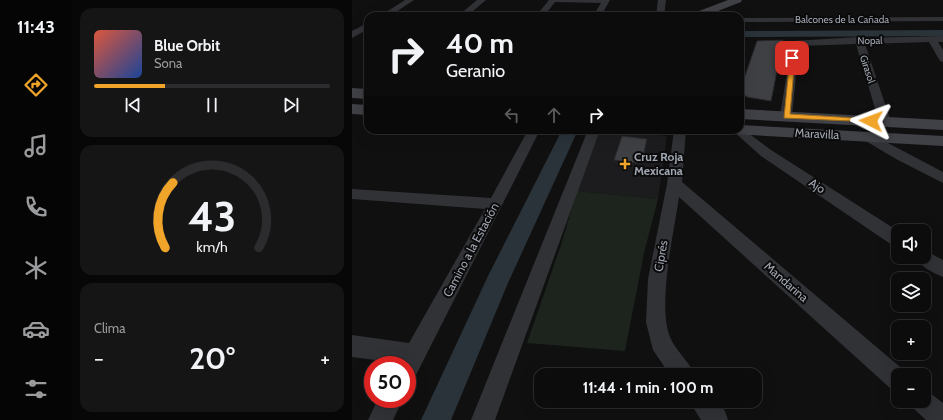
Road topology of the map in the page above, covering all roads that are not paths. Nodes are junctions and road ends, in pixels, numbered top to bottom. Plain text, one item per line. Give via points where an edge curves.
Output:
1 (410, 0) edge
2 (482, 0) edge
3 (553, 0) edge
4 (662, 0) edge
5 (737, 0) edge
6 (605, 1) edge
7 (390, 12) edge
8 (467, 12) edge
9 (543, 12) edge
10 (599, 12) edge
11 (660, 12) edge
12 (706, 12) edge
13 (943, 19) edge
14 (744, 20) edge
15 (364, 28) edge
16 (352, 35) edge
17 (932, 39) junction
18 (943, 39) edge
19 (859, 40) junction
20 (943, 59) edge
21 (352, 109) edge
22 (364, 110) edge
23 (744, 114) edge
24 (786, 116) junction
25 (885, 122) junction
26 (943, 124) edge
27 (744, 130) edge
28 (532, 134) edge
29 (592, 134) edge
30 (680, 134) edge
31 (743, 134) edge
32 (869, 136) junction
33 (943, 141) edge
34 (943, 178) edge
35 (674, 184) junction
36 (352, 194) edge
37 (496, 204) junction
38 (891, 235) edge
39 (931, 261) edge
40 (943, 269) edge
41 (352, 346) edge
42 (389, 356) edge
43 (414, 356) edge
44 (679, 368) edge
45 (891, 374) edge
46 (386, 408) edge
47 (707, 408) edge
48 (930, 408) edge
49 (943, 419) edge
50 (380, 420) edge
51 (483, 420) edge
52 (716, 420) edge

1 - 7 street
2 - 8 street
3 - 6 street
3 - 9 street
4 - 11 street
5 - 12 main road
6 - 10 street
13 - 14 street, Balcones de la Cañada
15 - 16 street
17 - 18 street, Nopal
17 - 19 street, Nopal
17 - 20 street
19 - 24 street, Nopal via 793,43
19 - 25 street, Girasol
21 - 22 main road
23 - 24 main road, Maravilla
24 - 25 main road, Maravilla
25 - 26 main road, Maravilla
27 - 32 main road, Maravilla
28 - 37 street, Camino a la Estación
29 - 51 street
30 - 35 street, Ciprés
31 - 38 street, Ajo via 766,153
32 - 33 main road, Maravilla
32 - 34 street
35 - 44 street, Ciprés via 657,278 656,322 661,343
35 - 45 street, Mandarina
36 - 37 street
37 - 43 street, Camino a la Estación
39 - 40 street
41 - 42 street
46 - 50 street
47 - 52 street
48 - 49 street

